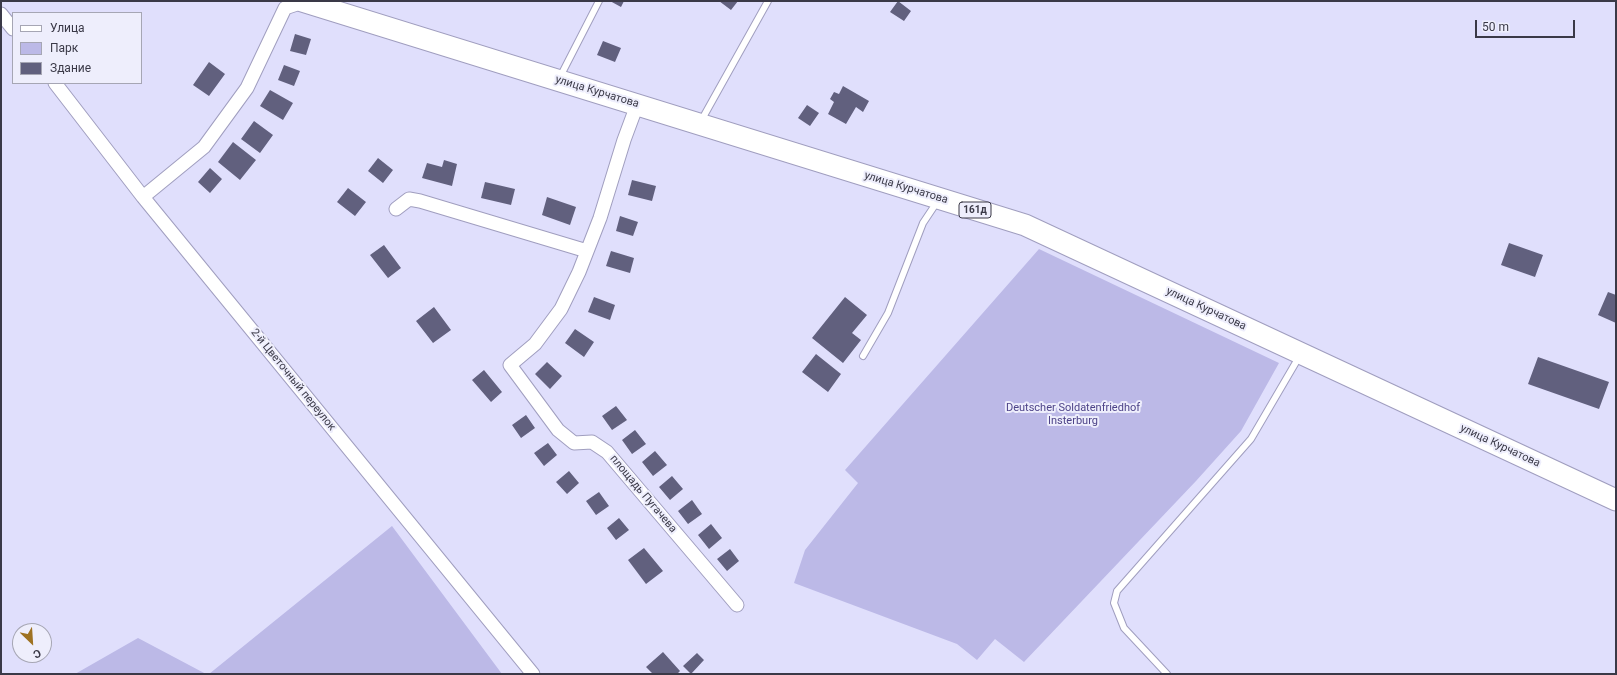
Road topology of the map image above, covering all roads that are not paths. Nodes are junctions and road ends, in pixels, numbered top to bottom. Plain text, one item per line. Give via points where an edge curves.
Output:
1 (304, 1) edge
2 (599, 1) edge
3 (768, 1) edge
4 (1, 14) edge
5 (12, 28) edge
6 (559, 80) junction
7 (56, 84) edge
8 (637, 105) junction
9 (699, 124) junction
10 (143, 197) junction
11 (939, 199) junction
12 (396, 209) dead end
13 (587, 251) junction
14 (1301, 354) junction
15 (863, 356) dead end
16 (1616, 500) edge
17 (736, 604) dead end
18 (533, 674) edge
19 (1167, 674) edge

1 - 6 main road, улица Курчатова / 161д
1 - 10 street via 285,8 247,88 204,147
2 - 6 lane
3 - 9 lane
4 - 5 street
6 - 8 main road, улица Курчатова / 161д
7 - 10 street, 2-й Цветочный переулок
8 - 9 main road, улица Курчатова / 161д
8 - 13 street
9 - 11 main road, улица Курчатова / 161д
10 - 18 street, 2-й Цветочный переулок
11 - 14 main road, улица Курчатова / 161д via 1025,225
11 - 15 lane via 923,223 888,313
12 - 13 street via 409,199 420,201
13 - 17 street, площадь Пугачева via 561,309 535,344 510,365 558,430 574,443 592,442 608,452
14 - 16 main road, улица Курчатова / 161д
14 - 19 lane via 1250,439 1117,591 1114,603 1124,628

